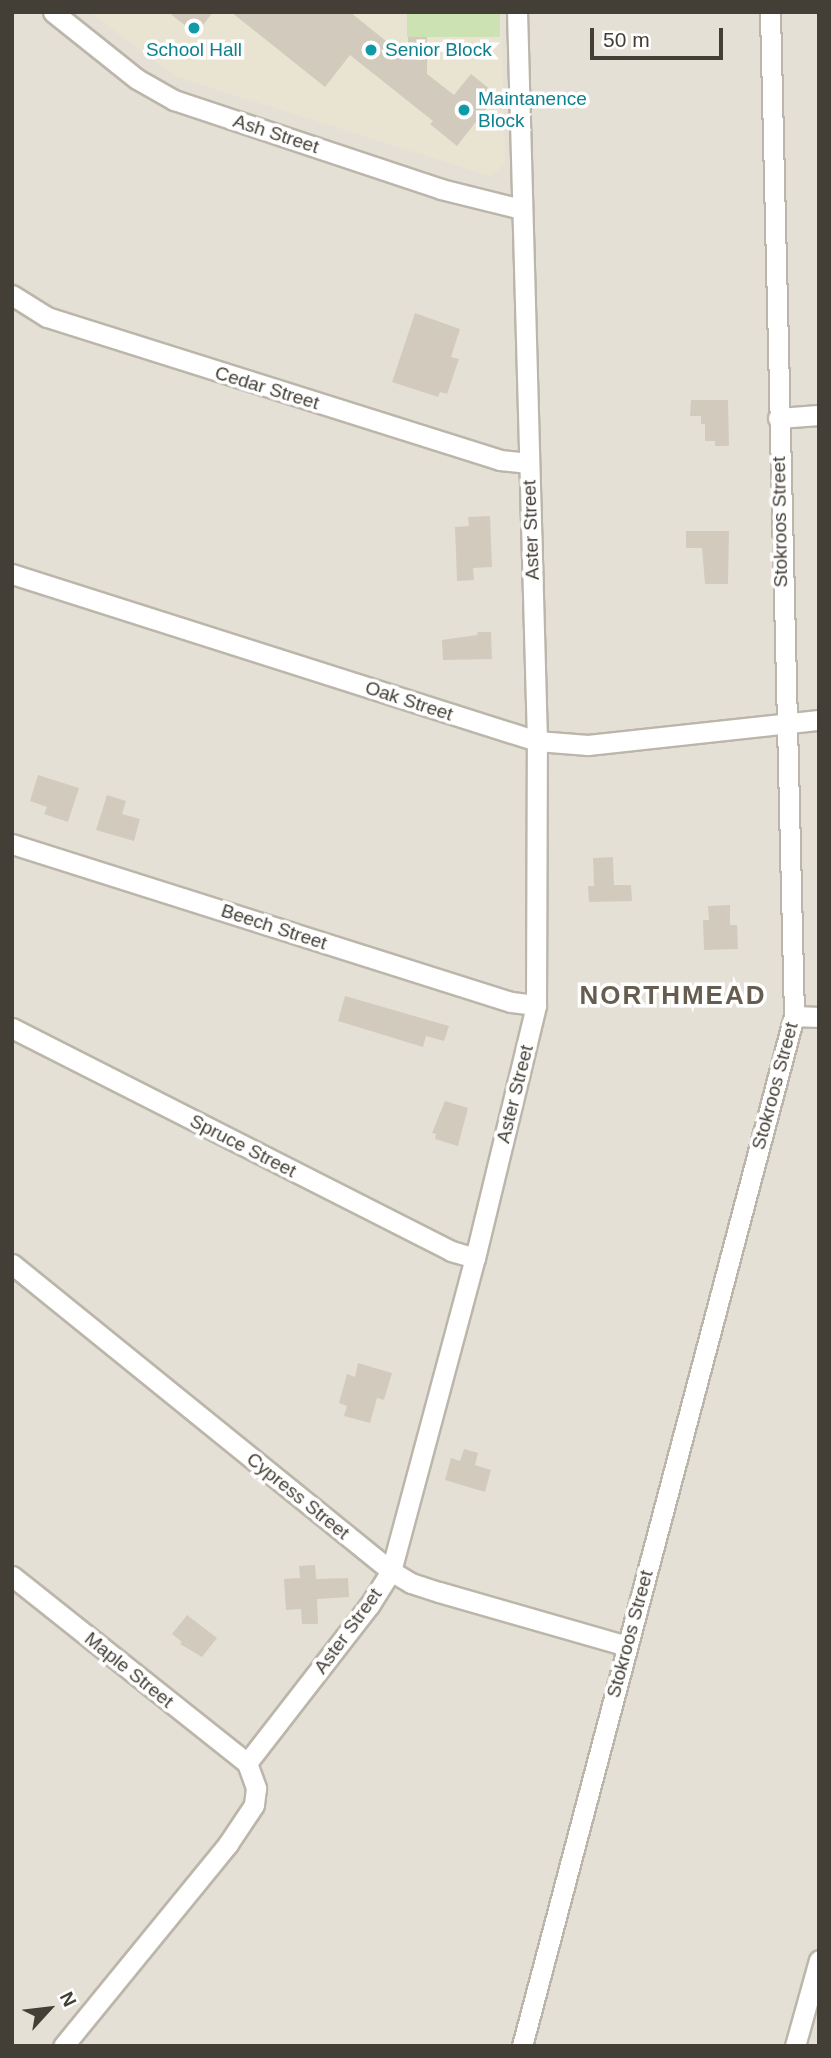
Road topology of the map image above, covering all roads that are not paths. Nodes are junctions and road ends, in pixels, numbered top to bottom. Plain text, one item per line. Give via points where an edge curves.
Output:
1 (53, 12) edge
2 (517, 12) edge
3 (770, 12) edge
4 (521, 209) junction
5 (12, 295) edge
6 (819, 415) edge
7 (778, 418) junction
8 (529, 463) junction
9 (12, 574) edge
10 (819, 720) edge
11 (786, 724) junction
12 (537, 741) junction
13 (12, 844) edge
14 (536, 1005) junction
15 (794, 1016) junction
16 (819, 1017) edge
17 (12, 1028) edge
18 (475, 1258) junction
19 (12, 1264) edge
20 (391, 1571) junction
21 (12, 1576) edge
22 (627, 1646) junction
23 (247, 1763) junction
24 (819, 1960) edge
25 (63, 2046) edge
26 (522, 2046) edge
27 (795, 2046) edge

1 - 4 street, Ash Street via 137,79 174,100 441,189
2 - 4 street, Aster Street
3 - 7 street, Stokroos Street
4 - 8 street, Aster Street
5 - 8 street, Cedar Street via 47,317 489,456
6 - 7 street
7 - 11 street, Stokroos Street
8 - 12 street, Aster Street
9 - 12 street, Oak Street
10 - 11 street, Oak Street
11 - 12 street, Oak Street via 588,745
11 - 15 street, Stokroos Street
12 - 14 street, Aster Street
13 - 14 street, Beech Street via 498,998
14 - 18 street, Aster Street
15 - 16 street
15 - 22 street, Stokroos Street
17 - 18 street, Spruce Street via 438,1245
18 - 20 street, Aster Street
19 - 20 street, Cypress Street
20 - 22 street, Cypress Street via 439,1592
20 - 23 street, Aster Street
21 - 23 street, Maple Street
22 - 26 street, Stokroos Street
23 - 25 street via 256,1788 250,1813
24 - 27 street

